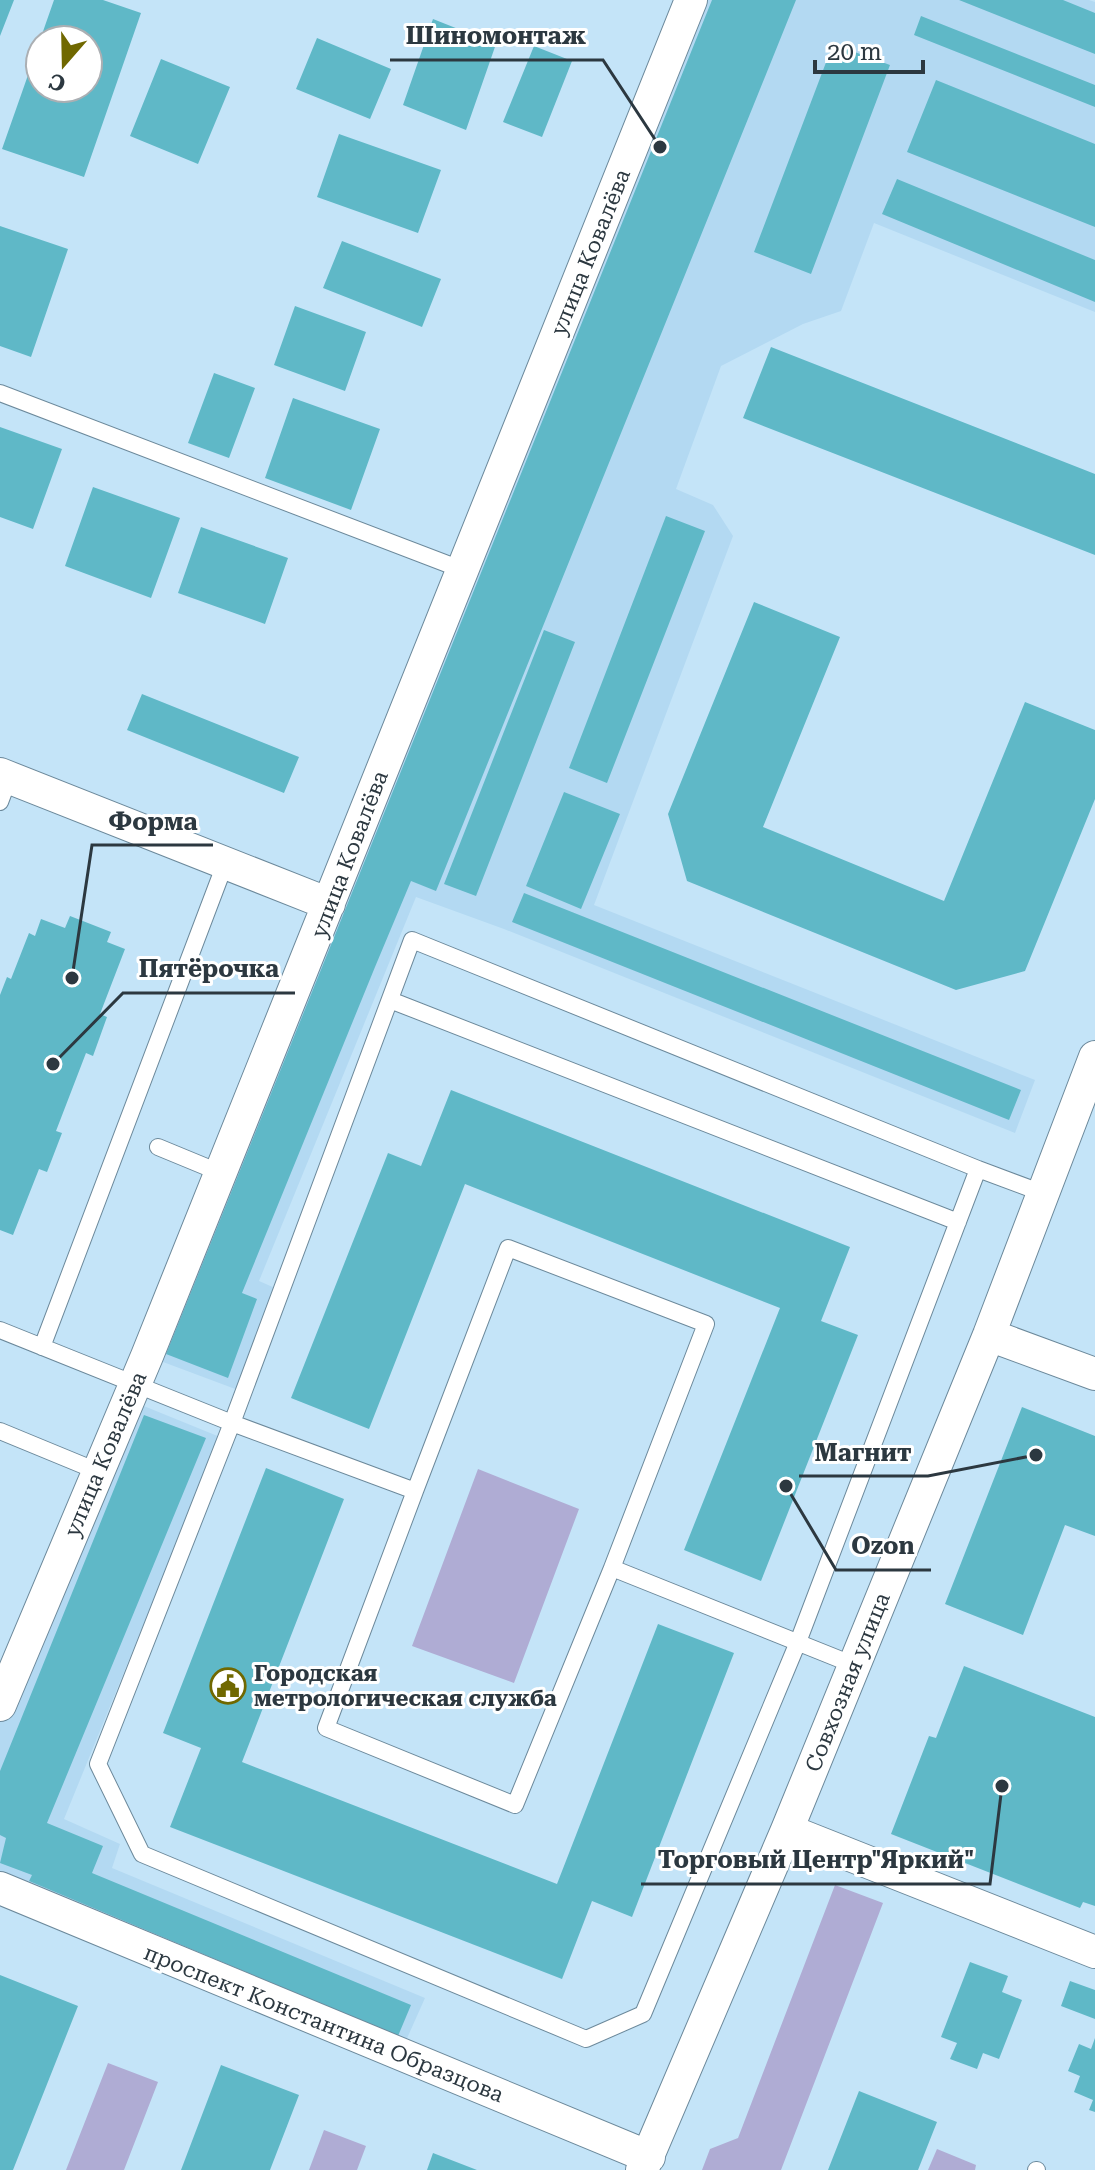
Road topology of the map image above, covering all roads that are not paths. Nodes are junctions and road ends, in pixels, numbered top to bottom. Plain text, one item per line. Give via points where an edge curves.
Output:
1 (691, 0) edge
2 (0, 393) edge
3 (463, 570) junction
4 (3, 785) edge
5 (225, 864) junction
6 (329, 904) junction
7 (390, 1000) junction
8 (1095, 1057) edge
9 (158, 1147) dead end
10 (978, 1169) junction
11 (221, 1173) junction
12 (1045, 1194) junction
13 (958, 1222) junction
14 (0, 1330) edge
15 (989, 1335) junction
16 (42, 1347) junction
17 (1095, 1374) edge
18 (135, 1385) junction
19 (232, 1423) junction
20 (0, 1431) edge
21 (97, 1471) junction
22 (415, 1491) junction
23 (612, 1568) junction
24 (798, 1642) junction
25 (854, 1665) junction
26 (0, 1705) edge
27 (787, 1830) junction
28 (0, 1888) edge
29 (1095, 1952) edge
30 (645, 2164) edge

1 - 3 street, улица Ковалёва
2 - 3 lane
3 - 6 street, улица Ковалёва
4 - 5 street
5 - 6 street
5 - 16 lane
6 - 11 street, улица Ковалёва
7 - 10 lane via 412,940
7 - 13 lane
7 - 19 lane
8 - 12 street, Совхозная улица
9 - 11 lane
10 - 12 lane
10 - 13 lane
11 - 18 street, улица Ковалёва
12 - 15 street, Совхозная улица
13 - 24 lane
14 - 16 lane
15 - 17 street
15 - 25 street, Совхозная улица
16 - 18 lane
18 - 19 lane
18 - 21 street, улица Ковалёва
19 - 22 lane
19 - 24 lane via 98,1764 142,1854 586,2039 643,2014
20 - 21 lane
21 - 26 street, улица Ковалёва
22 - 23 lane via 326,1728 515,1805
22 - 23 lane via 508,1248 706,1324
23 - 24 lane
24 - 25 lane
25 - 27 street, Совхозная улица
27 - 29 street
27 - 30 street, Совхозная улица
28 - 30 street, проспект Константина Образцова

